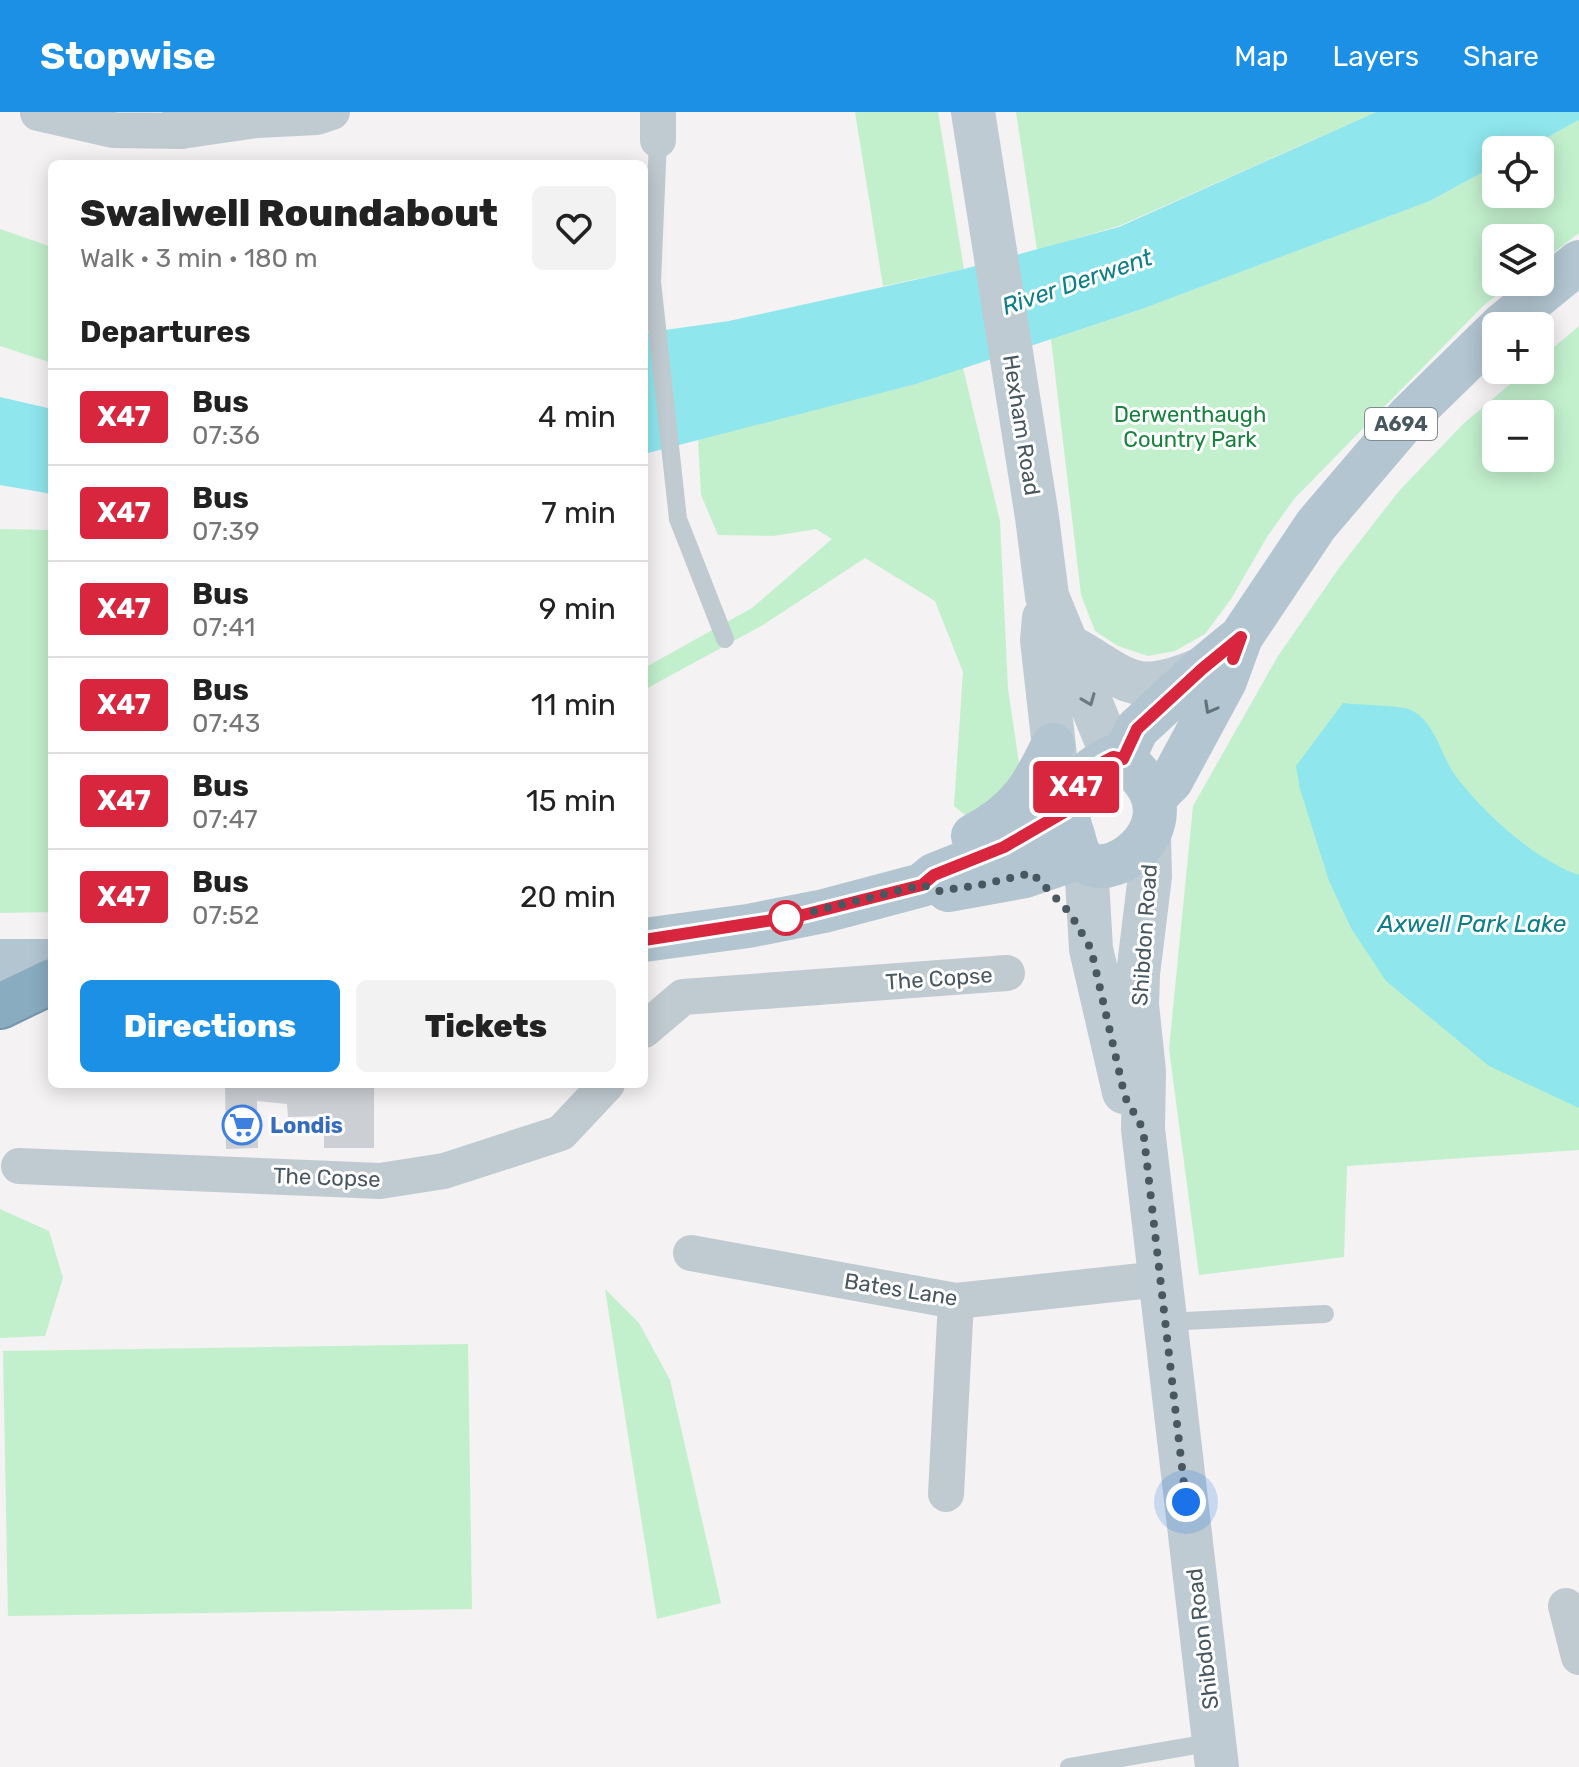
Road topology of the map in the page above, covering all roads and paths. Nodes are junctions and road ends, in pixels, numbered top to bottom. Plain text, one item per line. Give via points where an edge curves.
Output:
1 (332, 112) edge
2 (973, 112) edge
3 (38, 113) edge
4 (181, 122) edge
5 (658, 126) edge
6 (1579, 262) edge
7 (1518, 312) edge
8 (1482, 344) edge
9 (1047, 596) junction
10 (1241, 637) junction
11 (725, 639) dead end
12 (1065, 644) junction
13 (1202, 669) junction
14 (1053, 745) junction
15 (1118, 758) junction
16 (1068, 803) junction
17 (1151, 818) junction
18 (1083, 860) junction
19 (1032, 873) junction
20 (922, 885) junction
21 (847, 905) junction
22 (648, 939) edge
23 (1091, 949) junction
24 (0, 961) edge
25 (48, 961) edge
26 (1007, 973) dead end
27 (48, 983) edge
28 (0, 1006) edge
29 (648, 1027) edge
30 (603, 1088) edge
31 (1143, 1129) junction
32 (19, 1166) dead end
33 (691, 1253) dead end
34 (1160, 1279) junction
35 (956, 1301) junction
36 (1325, 1314) dead end
37 (1165, 1322) junction
38 (946, 1494) dead end
39 (1566, 1606) dead end
40 (1579, 1657) edge
41 (1216, 1754) edge
42 (1069, 1767) edge

1 - 4 street
2 - 9 main road, Hexham Road
3 - 4 street via 113,130
5 - 11 lane via 652,282 678,519
6 - 7 main road
8 - 10 main road, A694 via 1377,450 1316,525
9 - 12 main road, Hexham Road
9 - 14 main road, Hexham Road via 1042,640
10 - 13 main road, A694
10 -> 17 main road, A694 via 1218,695
12 - 13 main road via 1141,685
12 -> 15 main road, Hexham Road
13 - 15 main road, A694 via 1137,729
14 - 16 main road, Hexham Road
14 - 21 main road via 1034,785 1001,820 938,853 871,879
15 - 16 main road, A694 via 1084,776
15 - 17 main road via 1146,783
16 - 18 main road via 1069,827
16 - 20 main road, A694 via 1004,847 934,875
17 - 18 main road, A694 via 1126,856 1105,868
17 - 31 main road, Shibdon Road via 1138,989
18 - 19 main road, A694
18 - 23 main road, Shibdon Road
19 - 20 main road, A694 via 939,891
19 - 23 main road via 1070,913
20 - 21 main road, A694
21 - 22 main road, A694
23 - 31 main road, Shibdon Road via 1125,1097
24 - 25 main road
26 - 29 street, The Copse via 683,997
27 - 28 highway
30 - 32 street, The Copse via 561,1133 444,1171 380,1181
31 - 34 main road, Shibdon Road
33 - 35 street, Bates Lane
34 - 35 street, Bates Lane
34 - 37 main road, Shibdon Road
35 - 38 street
36 - 37 lane
37 - 41 main road, Shibdon Road
39 - 40 street
41 - 42 lane

